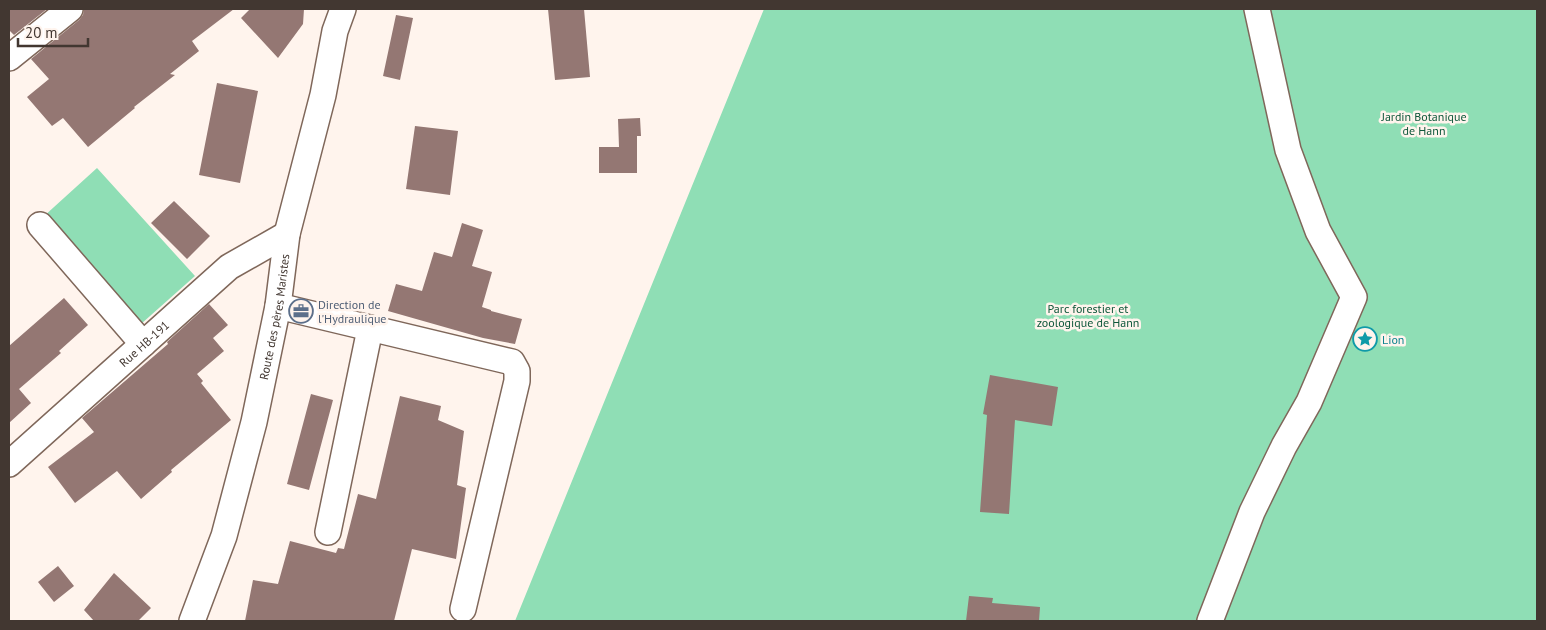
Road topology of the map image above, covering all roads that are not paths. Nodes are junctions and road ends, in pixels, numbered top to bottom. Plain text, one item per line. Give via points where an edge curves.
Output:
1 (70, 9) edge
2 (343, 9) edge
3 (1257, 9) edge
4 (10, 54) edge
5 (40, 225) dead end
6 (287, 234) junction
7 (278, 306) junction
8 (370, 329) junction
9 (143, 344) junction
10 (9, 464) edge
11 (328, 532) dead end
12 (463, 609) dead end
13 (192, 621) edge
14 (1210, 621) edge

1 - 4 street
2 - 6 street, Route des pères Maristes
3 - 14 street via 1288,150 1318,231 1354,297 1309,402 1252,512
5 - 9 street
6 - 7 street, Route des pères Maristes
6 - 9 street, Rue HB-191 via 229,267
7 - 8 street
7 - 13 street, Route des pères Maristes via 254,422 224,536
8 - 11 street
8 - 12 street via 512,362 517,371
9 - 10 street, Rue HB-191

